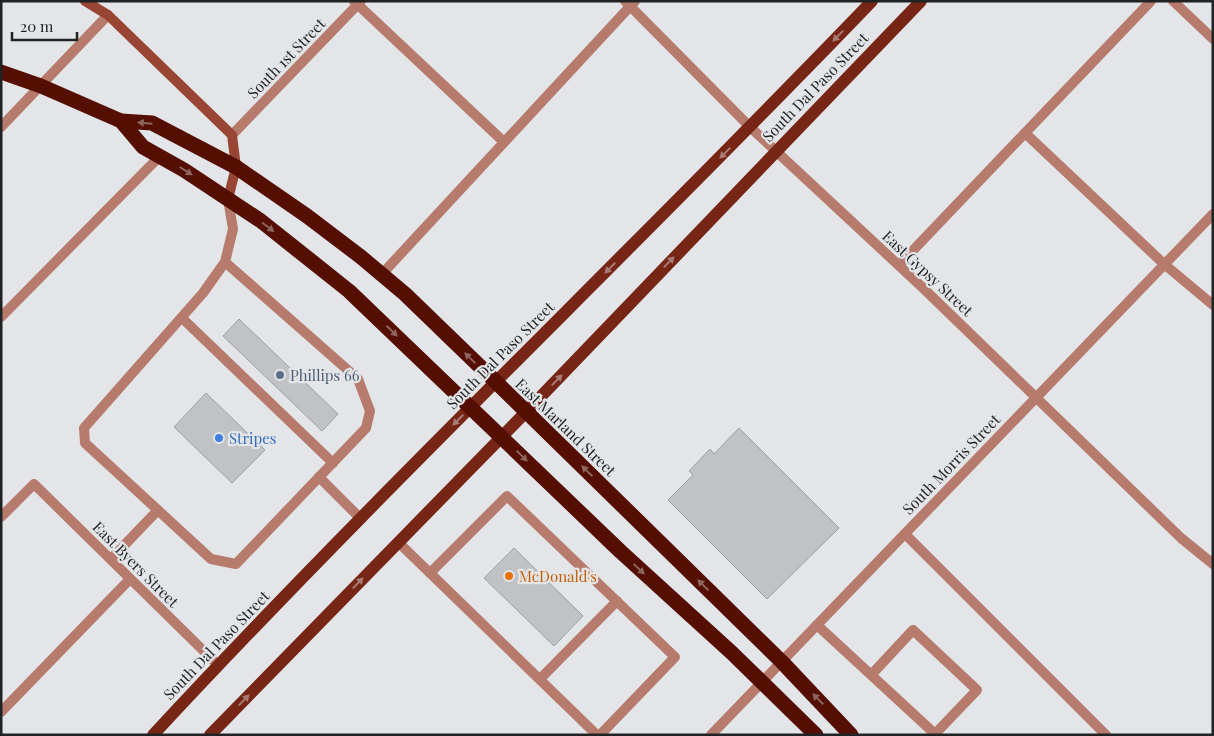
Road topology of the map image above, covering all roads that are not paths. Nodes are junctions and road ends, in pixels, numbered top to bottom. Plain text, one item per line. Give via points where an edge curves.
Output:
1 (85, 1) edge
2 (872, 1) edge
3 (921, 1) edge
4 (1151, 1) edge
5 (1173, 1) edge
6 (358, 2) edge
7 (630, 3) edge
8 (108, 15) junction
9 (1213, 39) edge
10 (1, 72) edge
11 (41, 86) junction
12 (120, 122) junction
13 (1, 127) edge
14 (750, 128) junction
15 (1025, 133) junction
16 (232, 135) junction
17 (504, 142) junction
18 (776, 151) junction
19 (160, 156) junction
20 (236, 167) junction
21 (228, 199) junction
22 (1213, 214) edge
23 (225, 262) junction
24 (1164, 264) junction
25 (899, 265) junction
26 (382, 274) junction
27 (1213, 305) edge
28 (1, 317) edge
29 (182, 318) junction
30 (496, 382) junction
31 (1035, 397) junction
32 (472, 407) junction
33 (526, 412) junction
34 (501, 436) junction
35 (333, 463) junction
36 (319, 477) junction
37 (158, 510) junction
38 (1, 517) edge
39 (361, 519) junction
40 (904, 534) junction
41 (398, 542) junction
42 (111, 560) junction
43 (1213, 564) edge
44 (430, 573) junction
45 (130, 579) junction
46 (617, 601) junction
47 (817, 625) junction
48 (782, 662) junction
49 (218, 665) junction
50 (872, 674) junction
51 (540, 679) junction
52 (762, 683) junction
53 (1, 712) edge
54 (153, 735) edge
55 (210, 735) edge
56 (599, 735) edge
57 (711, 735) edge
58 (816, 735) edge
59 (851, 735) edge
60 (1106, 735) edge

1 - 8 street
2 -> 14 main road, South Dal Paso Street
3 - 18 main road, South Dal Paso Street
4 - 15 street
5 - 9 street
6 - 16 street, South 1st Street
6 - 17 street
7 - 14 street, East Gypsy Street
7 - 17 street
8 - 11 street
8 - 16 street
10 - 11 highway
11 - 12 highway
11 - 13 street
12 - 19 highway via 143,147
20 -> 12 highway, East Marland Street via 152,122
14 - 18 street, East Gypsy Street
14 -> 30 main road, South Dal Paso Street
15 - 24 street
15 - 25 street
16 - 20 street
17 - 26 street
18 - 25 street, East Gypsy Street
33 -> 18 main road, South Dal Paso Street
19 -> 21 highway
19 - 28 street
20 - 21 street
20 - 26 highway, East Marland Street
21 - 23 street via 233,229
21 -> 32 highway via 349,291
22 - 24 street, South Morris Street
23 - 29 street via 204,294
23 - 35 street via 358,380 370,411 366,428
24 - 27 street
24 - 31 street, South Morris Street
25 - 31 street, East Gypsy Street
30 -> 26 highway, East Marland Street
29 - 35 street
29 - 37 street via 84,428 85,442
30 - 32 main road, South Dal Paso Street
30 - 33 highway, East Marland Street
31 - 40 street, South Morris Street
31 - 43 street, East Gypsy Street via 1180,538
32 - 34 highway
32 -> 39 main road, South Dal Paso Street
33 - 34 main road, South Dal Paso Street
48 -> 33 highway, East Marland Street
34 - 41 main road, South Dal Paso Street
34 -> 52 highway
35 - 36 street
36 - 37 street via 236,564 211,559
36 - 39 street
37 - 42 street
38 - 42 street, East Byers Street via 34,484
39 - 49 main road, South Dal Paso Street
40 - 47 street, South Morris Street
40 - 60 street
41 - 44 street
55 -> 41 main road, South Dal Paso Street
42 - 45 street, East Byers Street
44 - 46 street via 507,496
44 - 51 street
45 - 49 street, East Byers Street
45 - 53 street
46 - 51 street
46 - 56 street via 675,657
47 - 48 street, South Morris Street
47 - 50 street
48 - 52 street, South Morris Street
59 -> 48 highway, East Marland Street
49 - 54 main road, South Dal Paso Street
50 - 50 street via 935,734 977,690 913,630
51 - 56 street
52 - 57 street, South Morris Street
52 - 58 highway

